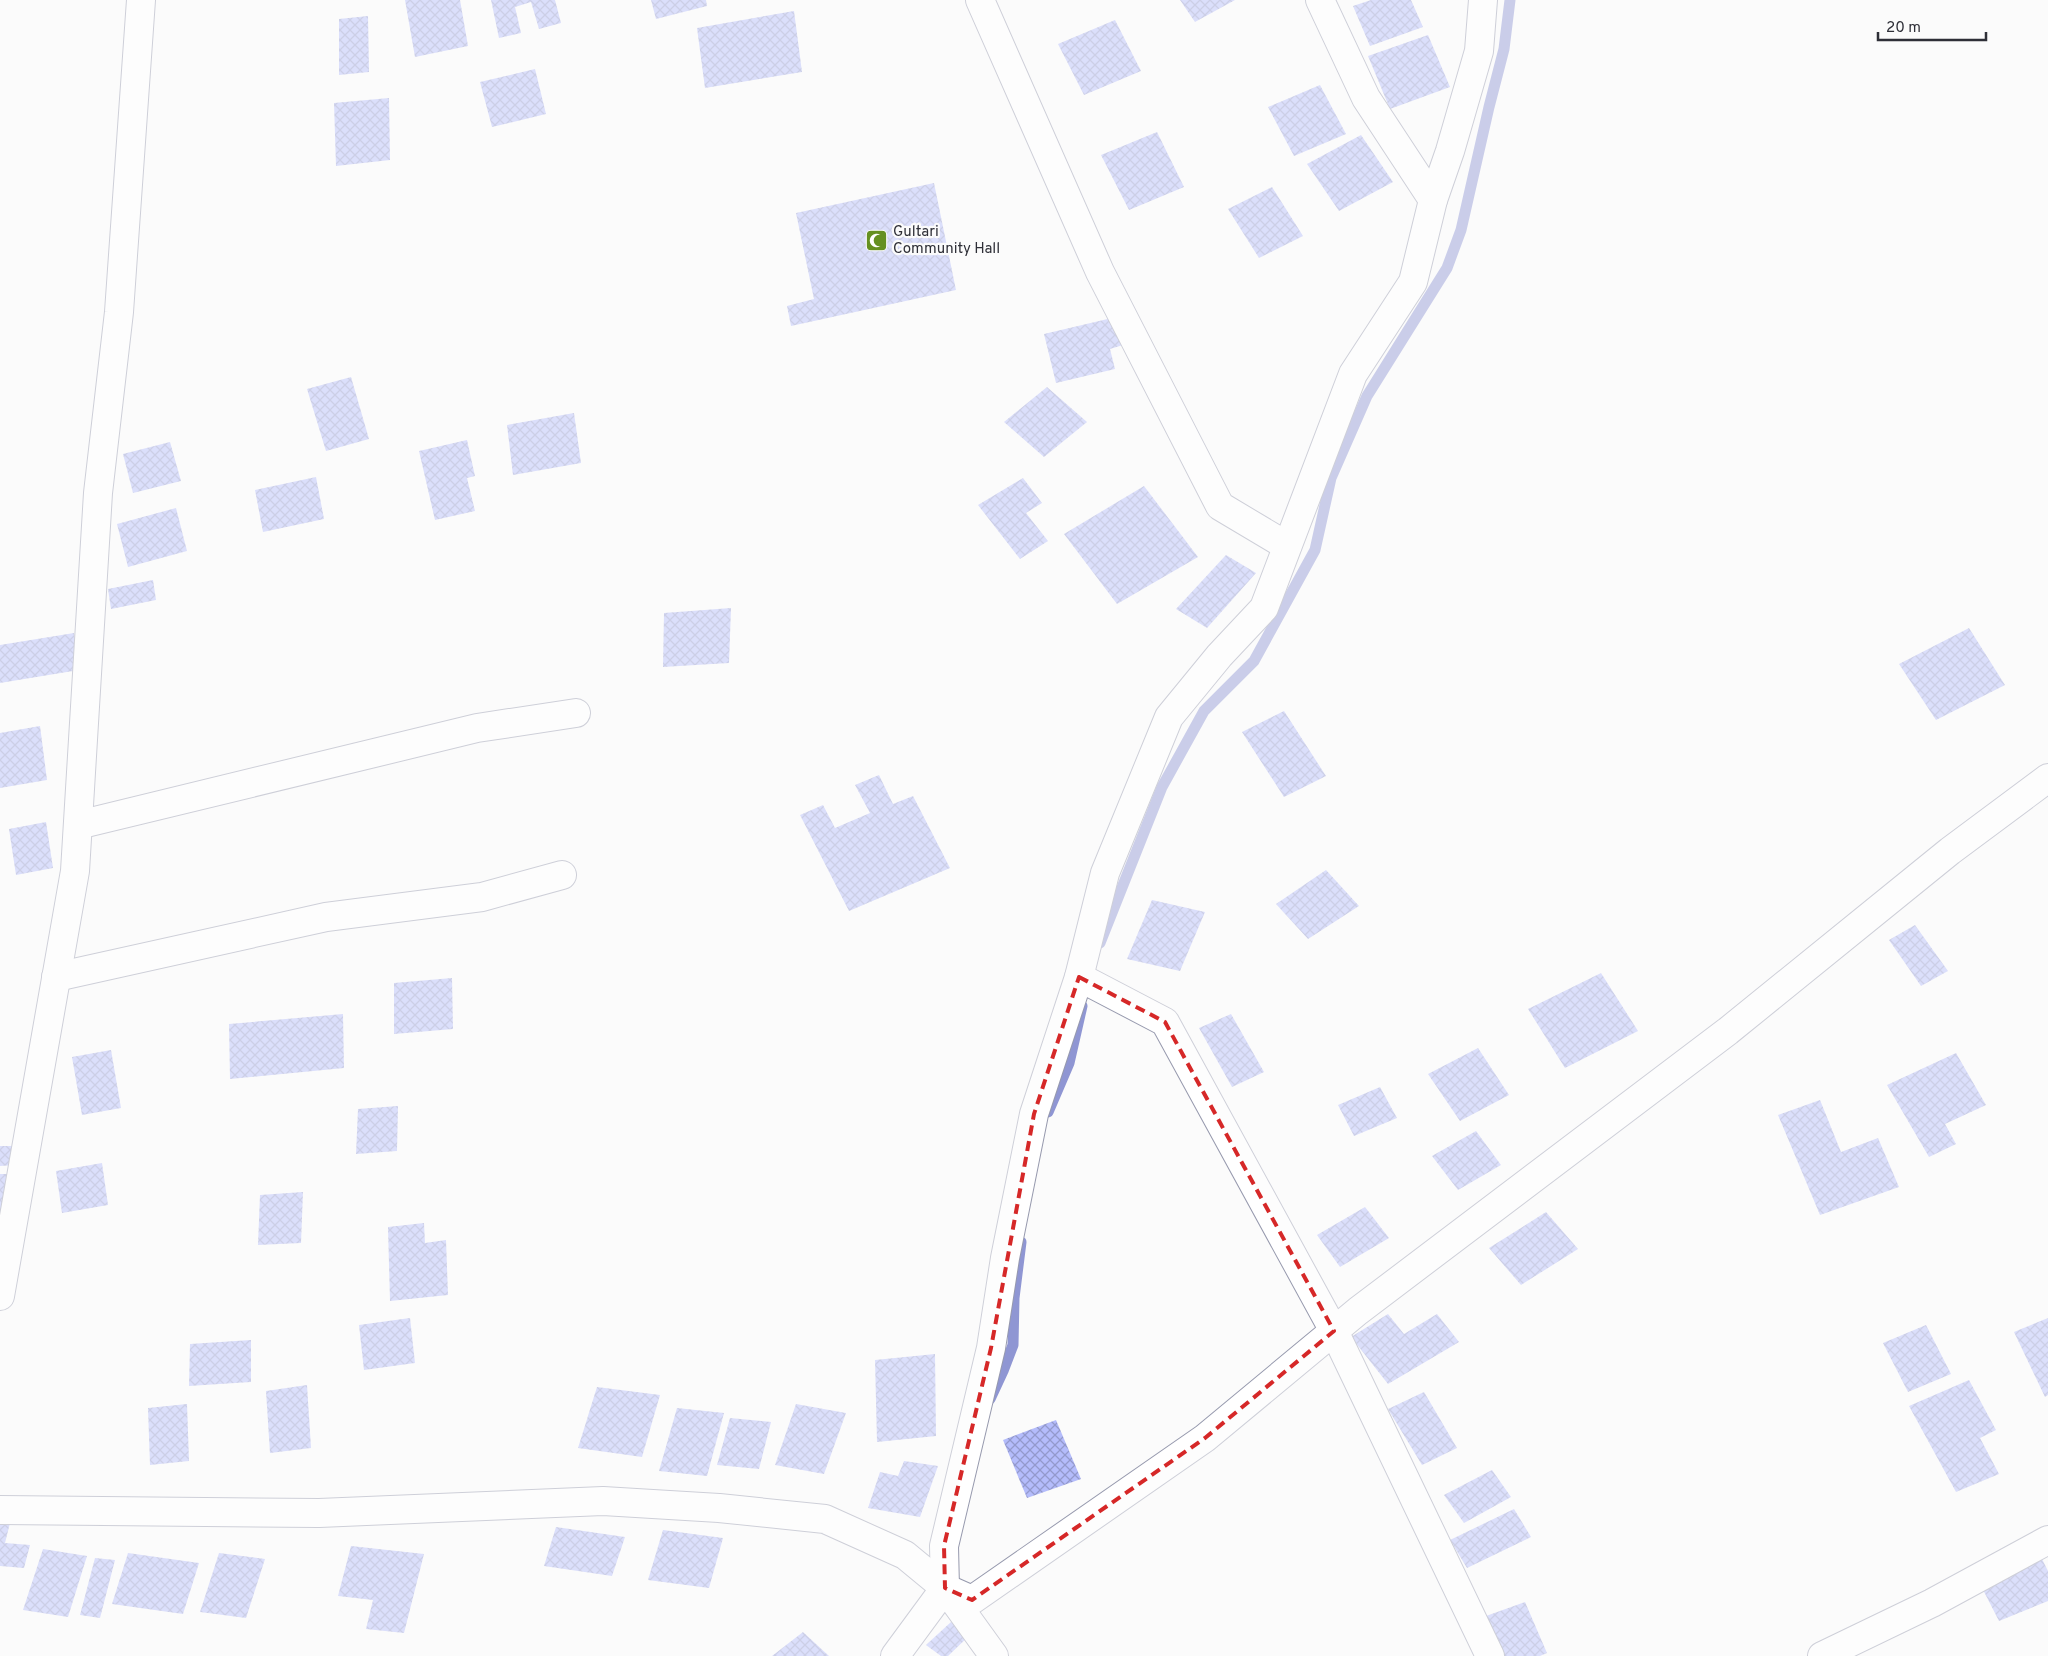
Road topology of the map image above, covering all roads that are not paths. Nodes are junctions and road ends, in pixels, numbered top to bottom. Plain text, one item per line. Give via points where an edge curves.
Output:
1 (141, 0) edge
2 (980, 0) edge
3 (1320, 0) edge
4 (1483, 0) edge
5 (1434, 200) junction
6 (1287, 546) junction
7 (576, 713) dead end
8 (2048, 778) edge
9 (78, 825) junction
10 (562, 875) dead end
11 (56, 977) junction
12 (1079, 977) junction
13 (0, 1296) edge
14 (1334, 1331) junction
15 (0, 1510) edge
16 (2048, 1540) edge
17 (945, 1588) junction
18 (895, 1656) edge
19 (994, 1656) edge
20 (1490, 1656) edge
21 (1822, 1656) edge

1 - 9 street via 119,312 98,493
2 - 6 street via 1100,272 1220,506
3 - 5 street via 1366,98
4 - 5 street via 1479,50
5 - 6 street via 1413,282 1353,374
6 - 12 street via 1264,608 1169,717 1105,873
7 - 9 street via 477,728
8 - 14 street via 1950,851 1728,1031
9 - 11 street via 75,871
10 - 11 street via 482,897 326,917
11 - 13 street
12 - 14 street via 1165,1022
12 - 17 street via 1034,1114 991,1348 944,1546
14 - 17 street via 1205,1438 972,1600
14 - 20 street
15 - 17 street via 319,1514 603,1501 719,1508 825,1519 905,1555
16 - 21 street via 1932,1603
17 - 18 street
17 - 19 street

